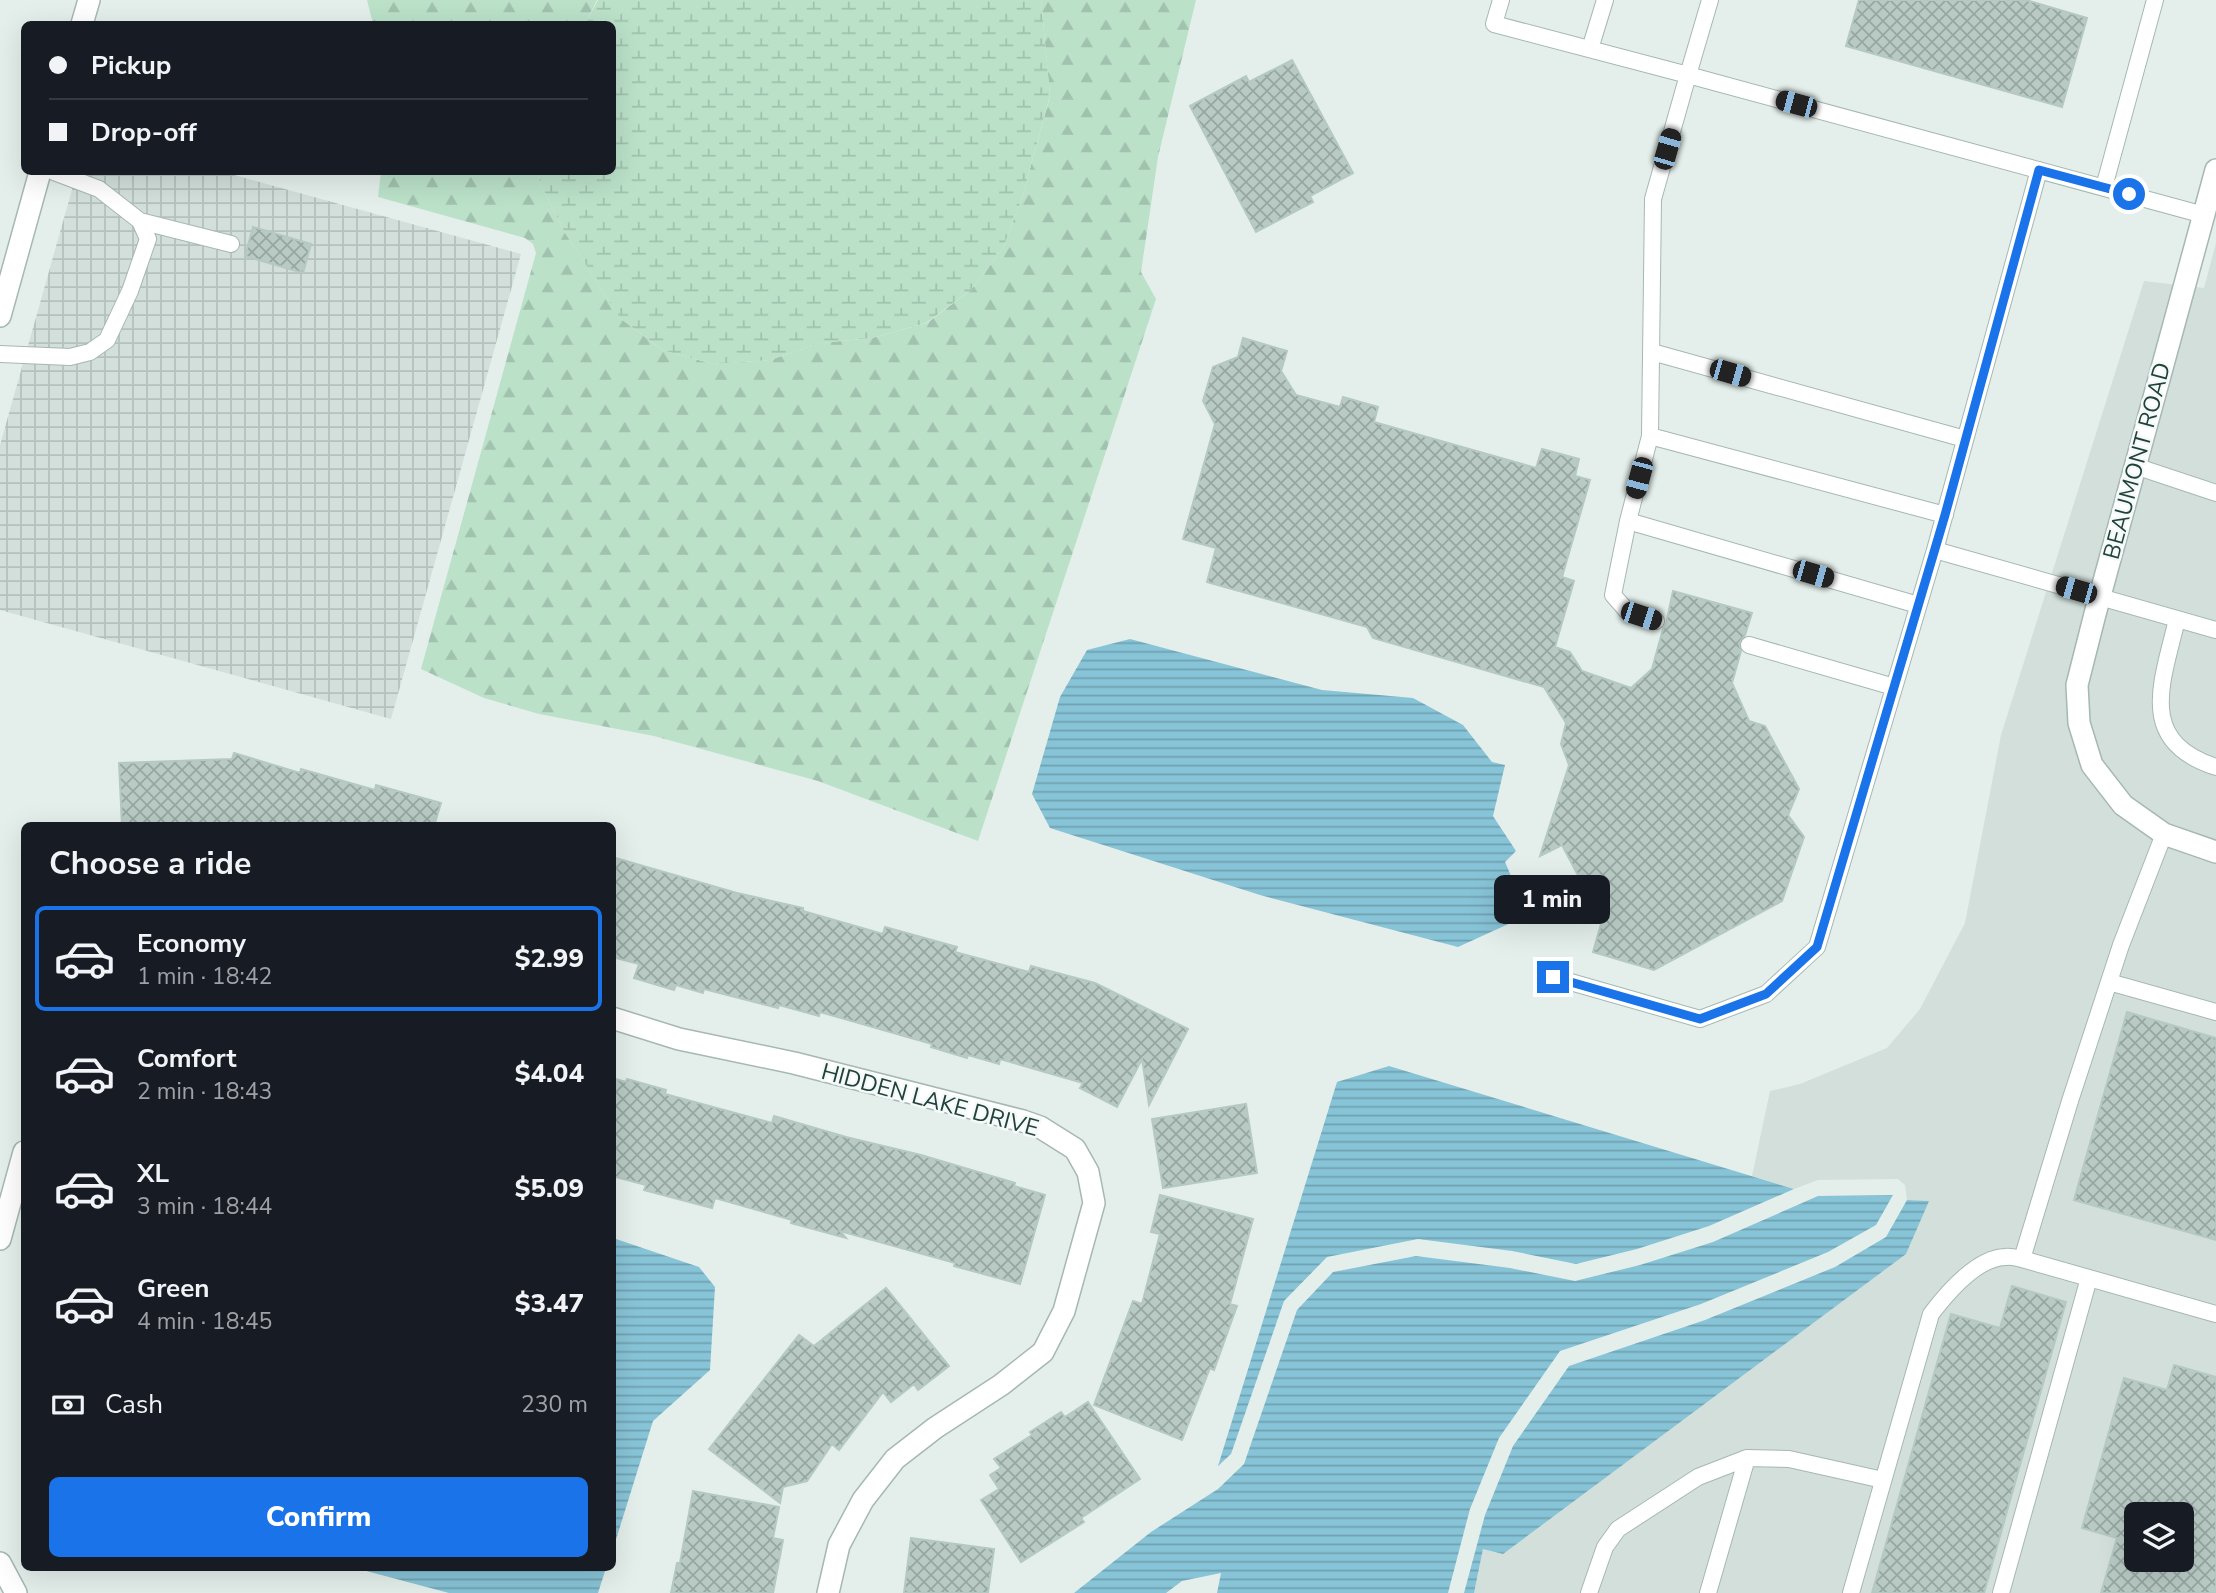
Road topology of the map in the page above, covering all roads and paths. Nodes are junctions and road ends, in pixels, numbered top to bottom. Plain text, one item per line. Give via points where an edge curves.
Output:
1 (89, 0) edge
2 (1501, 0) edge
3 (1605, 0) edge
4 (1710, 0) edge
5 (2155, 0) edge
6 (83, 21) edge
7 (1590, 49) junction
8 (1688, 75) junction
9 (2039, 170) junction
10 (2216, 170) edge
11 (39, 175) edge
12 (62, 175) edge
13 (2104, 187) junction
14 (2204, 215) junction
15 (140, 221) junction
16 (231, 244) dead end
17 (0, 316) edge
18 (1652, 352) junction
19 (0, 354) edge
20 (1650, 436) junction
21 (1965, 439) junction
22 (2135, 466) junction
23 (2216, 493) edge
24 (1945, 515) junction
25 (1628, 521) junction
26 (1935, 550) junction
27 (2099, 597) junction
28 (1918, 605) junction
29 (2177, 620) junction
30 (1656, 621) dead end
31 (2216, 630) edge
32 (1749, 645) dead end
33 (1894, 687) junction
34 (2216, 767) edge
35 (2164, 835) junction
36 (2216, 852) edge
37 (1553, 977) dead end
38 (2109, 982) junction
39 (2216, 1012) edge
40 (616, 1019) edge
41 (21, 1163) edge
42 (0, 1239) edge
43 (2022, 1259) junction
44 (2089, 1278) junction
45 (2216, 1314) edge
46 (1747, 1458) junction
47 (1883, 1480) junction
48 (0, 1563) edge
49 (16, 1593) edge
50 (828, 1593) edge
51 (1589, 1593) edge
52 (1708, 1593) edge
53 (1851, 1593) edge
54 (2001, 1593) edge

1 - 6 street
2 - 7 lane via 1494,24
3 - 7 lane
4 - 8 lane
5 - 13 lane
7 - 8 lane
8 - 9 lane
8 - 18 lane via 1653,199
9 - 13 lane
9 - 21 lane
10 - 14 street, BEAUMONT ROAD
11 - 17 street
12 - 15 lane via 99,189
13 - 14 lane
14 - 22 street, BEAUMONT ROAD
15 - 16 lane
15 - 19 lane via 148,239 107,340 70,358
18 - 20 lane
18 - 21 lane
20 - 24 lane
20 - 25 lane
21 - 24 lane
22 - 23 lane
22 - 27 street, BEAUMONT ROAD
24 - 26 lane
25 - 28 lane
25 - 30 lane via 1613,596 1627,611
26 - 27 lane
26 - 28 lane
27 - 29 lane
27 - 35 street, BEAUMONT ROAD via 2077,685 2078,723 2092,765 2123,805
28 - 33 lane
29 - 31 lane
29 - 34 lane via 2160,696 2162,718 2172,741
32 - 33 lane
33 - 37 lane via 1817,947 1766,994 1700,1019
35 - 36 street, BEAUMONT ROAD
35 - 38 lane
38 - 39 lane
38 - 43 lane
40 - 50 street, HIDDEN LAKE DRIVE via 679,1039 1023,1121 1075,1149 1088,1172 1094,1203 1064,1311 1043,1352 895,1459 863,1500 839,1545
41 - 42 street
43 - 44 lane
43 - 47 lane via 2004,1256 1989,1261 1965,1276 1931,1314
44 - 45 lane
44 - 54 lane
46 - 47 lane via 1789,1459
46 - 51 lane via 1698,1477 1618,1529 1605,1547
46 - 52 lane
47 - 53 lane
48 - 49 street

